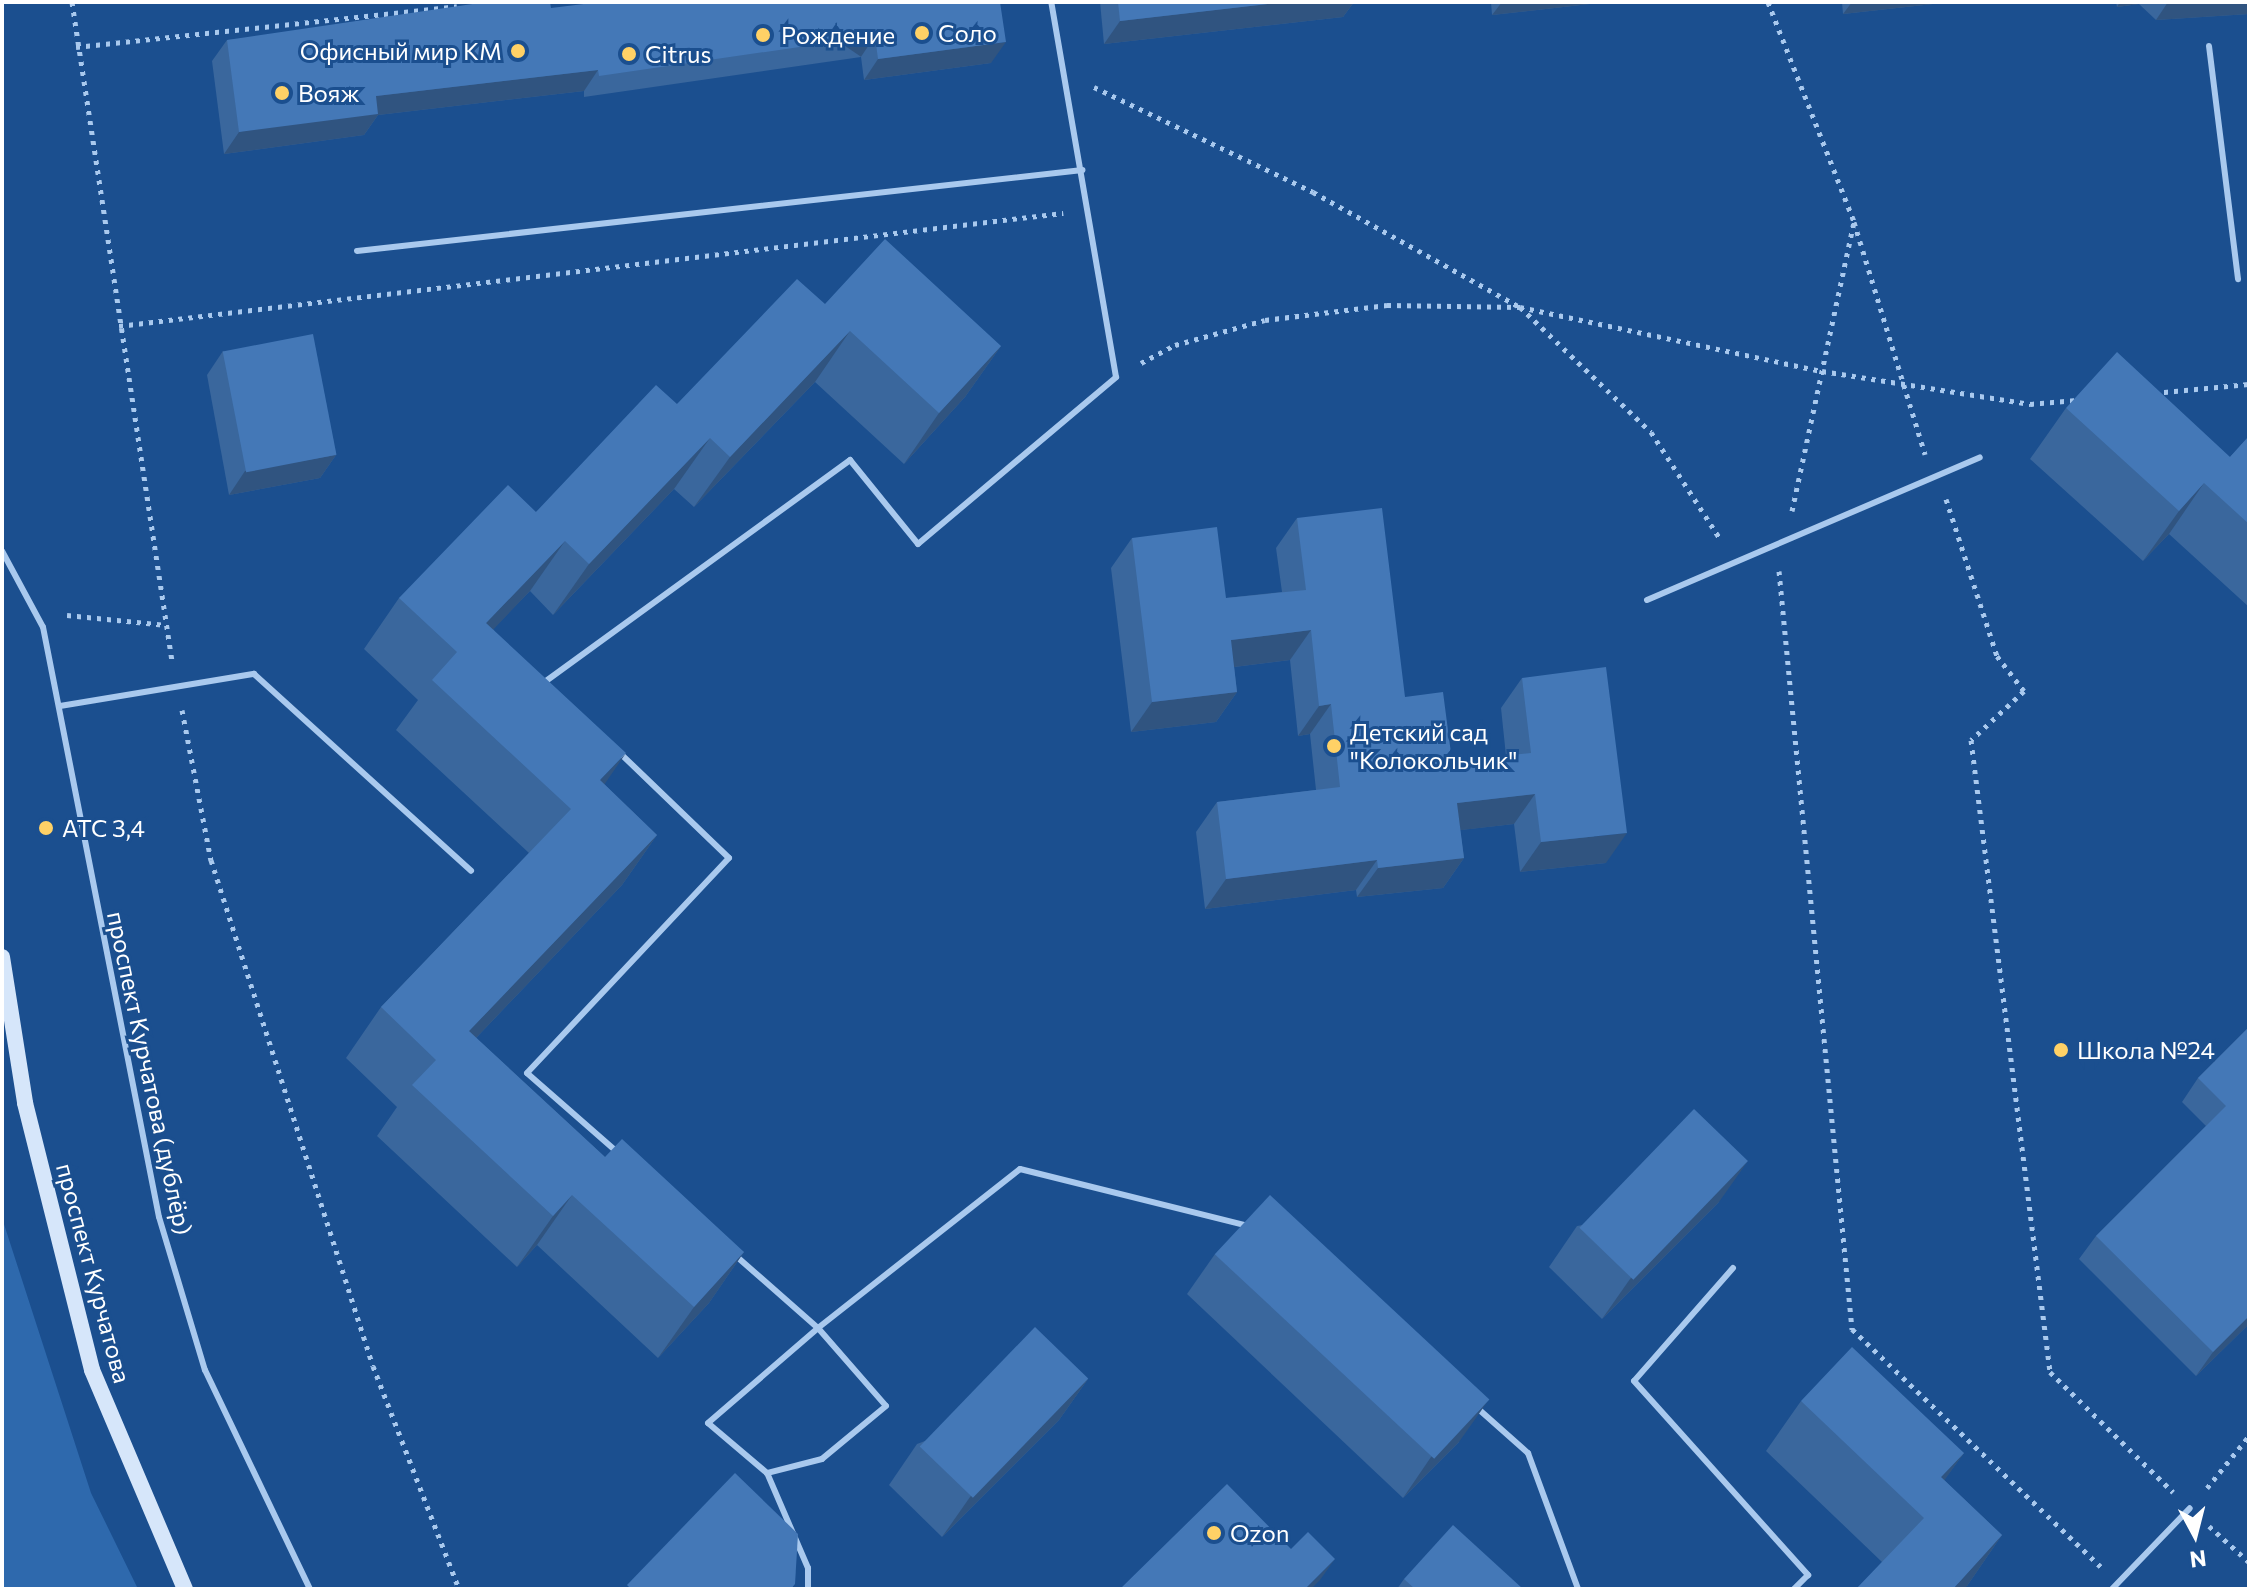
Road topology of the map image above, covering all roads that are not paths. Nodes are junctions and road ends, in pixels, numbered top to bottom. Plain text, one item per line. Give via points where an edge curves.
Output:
1 (1051, 2) edge
2 (2209, 46) dead end
3 (1082, 170) junction
4 (357, 251) dead end
5 (2238, 279) dead end
6 (1980, 457) dead end
7 (2, 551) edge
8 (1647, 600) dead end
9 (553, 688) edge
10 (60, 706) junction
11 (608, 741) edge
12 (471, 871) dead end
13 (2, 957) edge
14 (620, 1154) edge
15 (1266, 1230) edge
16 (725, 1246) edge
17 (1733, 1268) dead end
18 (818, 1328) junction
19 (1469, 1401) edge
20 (767, 1473) junction
21 (2190, 1508) road end
22 (185, 1589) edge
23 (310, 1589) edge
24 (808, 1589) edge
25 (1578, 1589) edge
26 (1794, 1589) edge
27 (2112, 1589) edge

1 - 3 lane
2 - 5 lane
3 - 4 lane
3 - 9 lane via 1116,377 918,544 850,460 542,678
6 - 8 lane
7 - 10 lane, проспект Курчатова (дублёр) via 36,612
10 - 12 lane via 254,674
10 - 23 lane, проспект Курчатова (дублёр) via 159,1217 205,1370
11 - 14 lane via 729,858 527,1073
13 - 22 main road, проспект Курчатова via 25,1103 92,1370
15 - 18 lane via 1020,1169
16 - 18 lane
17 - 26 lane via 1634,1381 1808,1575
18 - 20 lane via 708,1423
18 - 20 lane via 886,1406 822,1459
19 - 25 lane via 1528,1453
20 - 24 lane via 808,1568
21 - 27 lane

